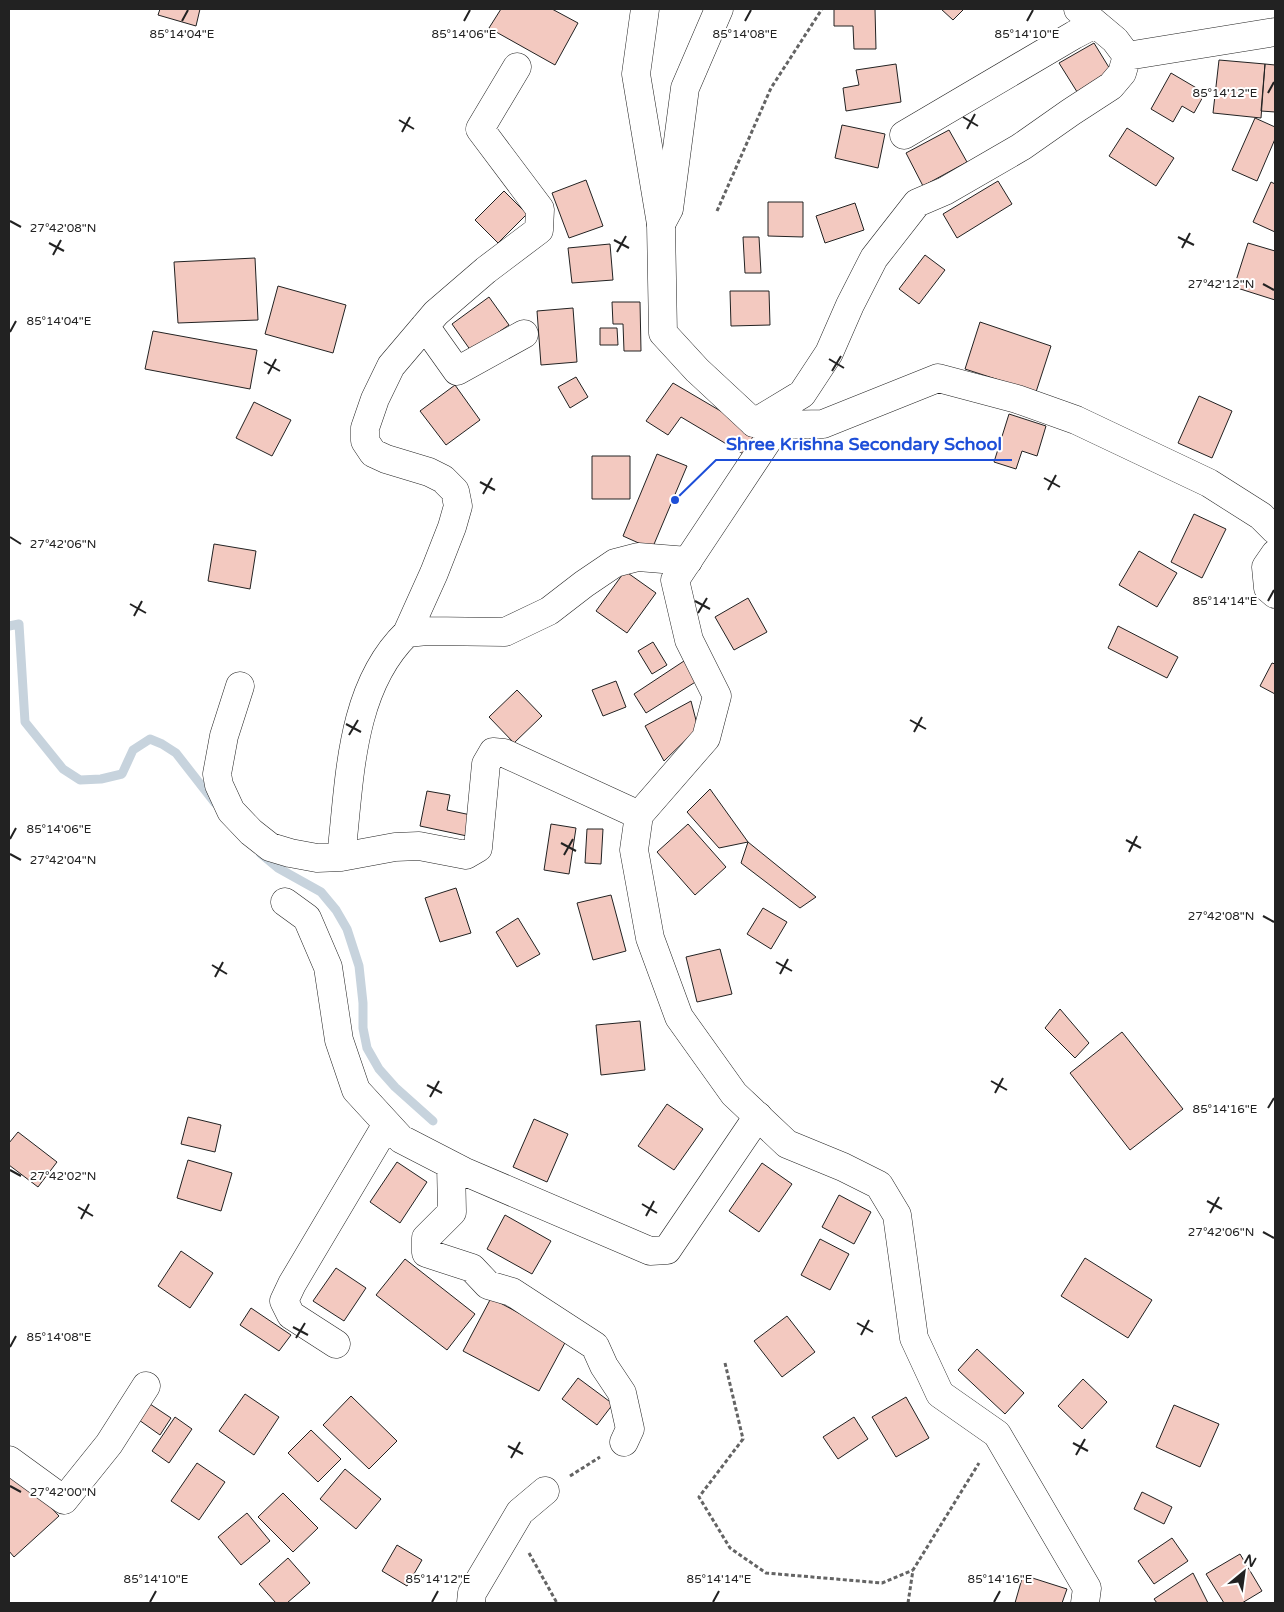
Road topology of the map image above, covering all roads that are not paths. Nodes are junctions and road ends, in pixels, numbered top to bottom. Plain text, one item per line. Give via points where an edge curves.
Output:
1 (645, 9) edge
2 (719, 9) edge
3 (1087, 17) edge
4 (1274, 30) edge
5 (1126, 56) junction
6 (517, 67) dead end
7 (904, 136) dead end
8 (661, 224) junction
9 (425, 326) junction
10 (524, 334) dead end
11 (766, 424) junction
12 (1275, 530) edge
13 (1275, 554) edge
14 (688, 561) junction
15 (1275, 594) edge
16 (407, 633) junction
17 (240, 686) dead end
18 (639, 815) junction
19 (341, 857) junction
20 (285, 902) dead end
21 (758, 1116) junction
22 (387, 1124) junction
23 (451, 1166) junction
24 (336, 1344) dead end
25 (146, 1386) dead end
26 (624, 1442) dead end
27 (9, 1460) edge
28 (545, 1491) dead end
29 (471, 1603) edge
30 (1085, 1603) edge

1 - 8 street via 636,74
2 - 8 street via 684,88 669,209
3 - 5 street via 1115,40
3 - 7 street via 1074,35
4 - 5 street
5 - 11 street via 1122,73 1111,86 1021,147 945,191 917,203 874,258 829,353 802,394
6 - 9 street via 480,128 540,209 539,230 486,270
8 - 11 street via 663,333 696,370
9 - 10 street via 456,371
9 - 16 street via 391,366 375,399 365,441 372,453 429,472 443,479 455,492 458,506 452,527
11 - 12 street via 823,424 938,378 1017,399 1076,420 1209,483 1261,516
11 - 14 street
13 - 15 street via 1266,567 1268,588
14 - 16 street via 638,557 615,563 549,611 505,632
14 - 18 street via 675,580 689,640 717,696 706,738
16 - 19 street via 386,657 371,685 358,724
17 - 19 street via 224,736 217,774 232,811 270,847 317,858
18 - 19 street via 504,753 493,752 486,764 478,848 466,855 419,846 395,847
18 - 21 street via 634,850 650,938 679,1017 734,1094
20 - 22 street via 307,918 328,966 339,1040 356,1090
21 - 23 street via 667,1250 650,1251
21 - 30 street via 787,1144 879,1185 897,1215 914,1338 940,1394 997,1434 1087,1588
22 - 23 street via 401,1139
22 - 24 street via 284,1301 291,1315
23 - 26 street via 452,1212 426,1238 426,1253 472,1268 488,1285 512,1292 595,1346 622,1392 630,1429
25 - 27 street via 109,1444 64,1500
28 - 29 street via 520,1512 472,1593

